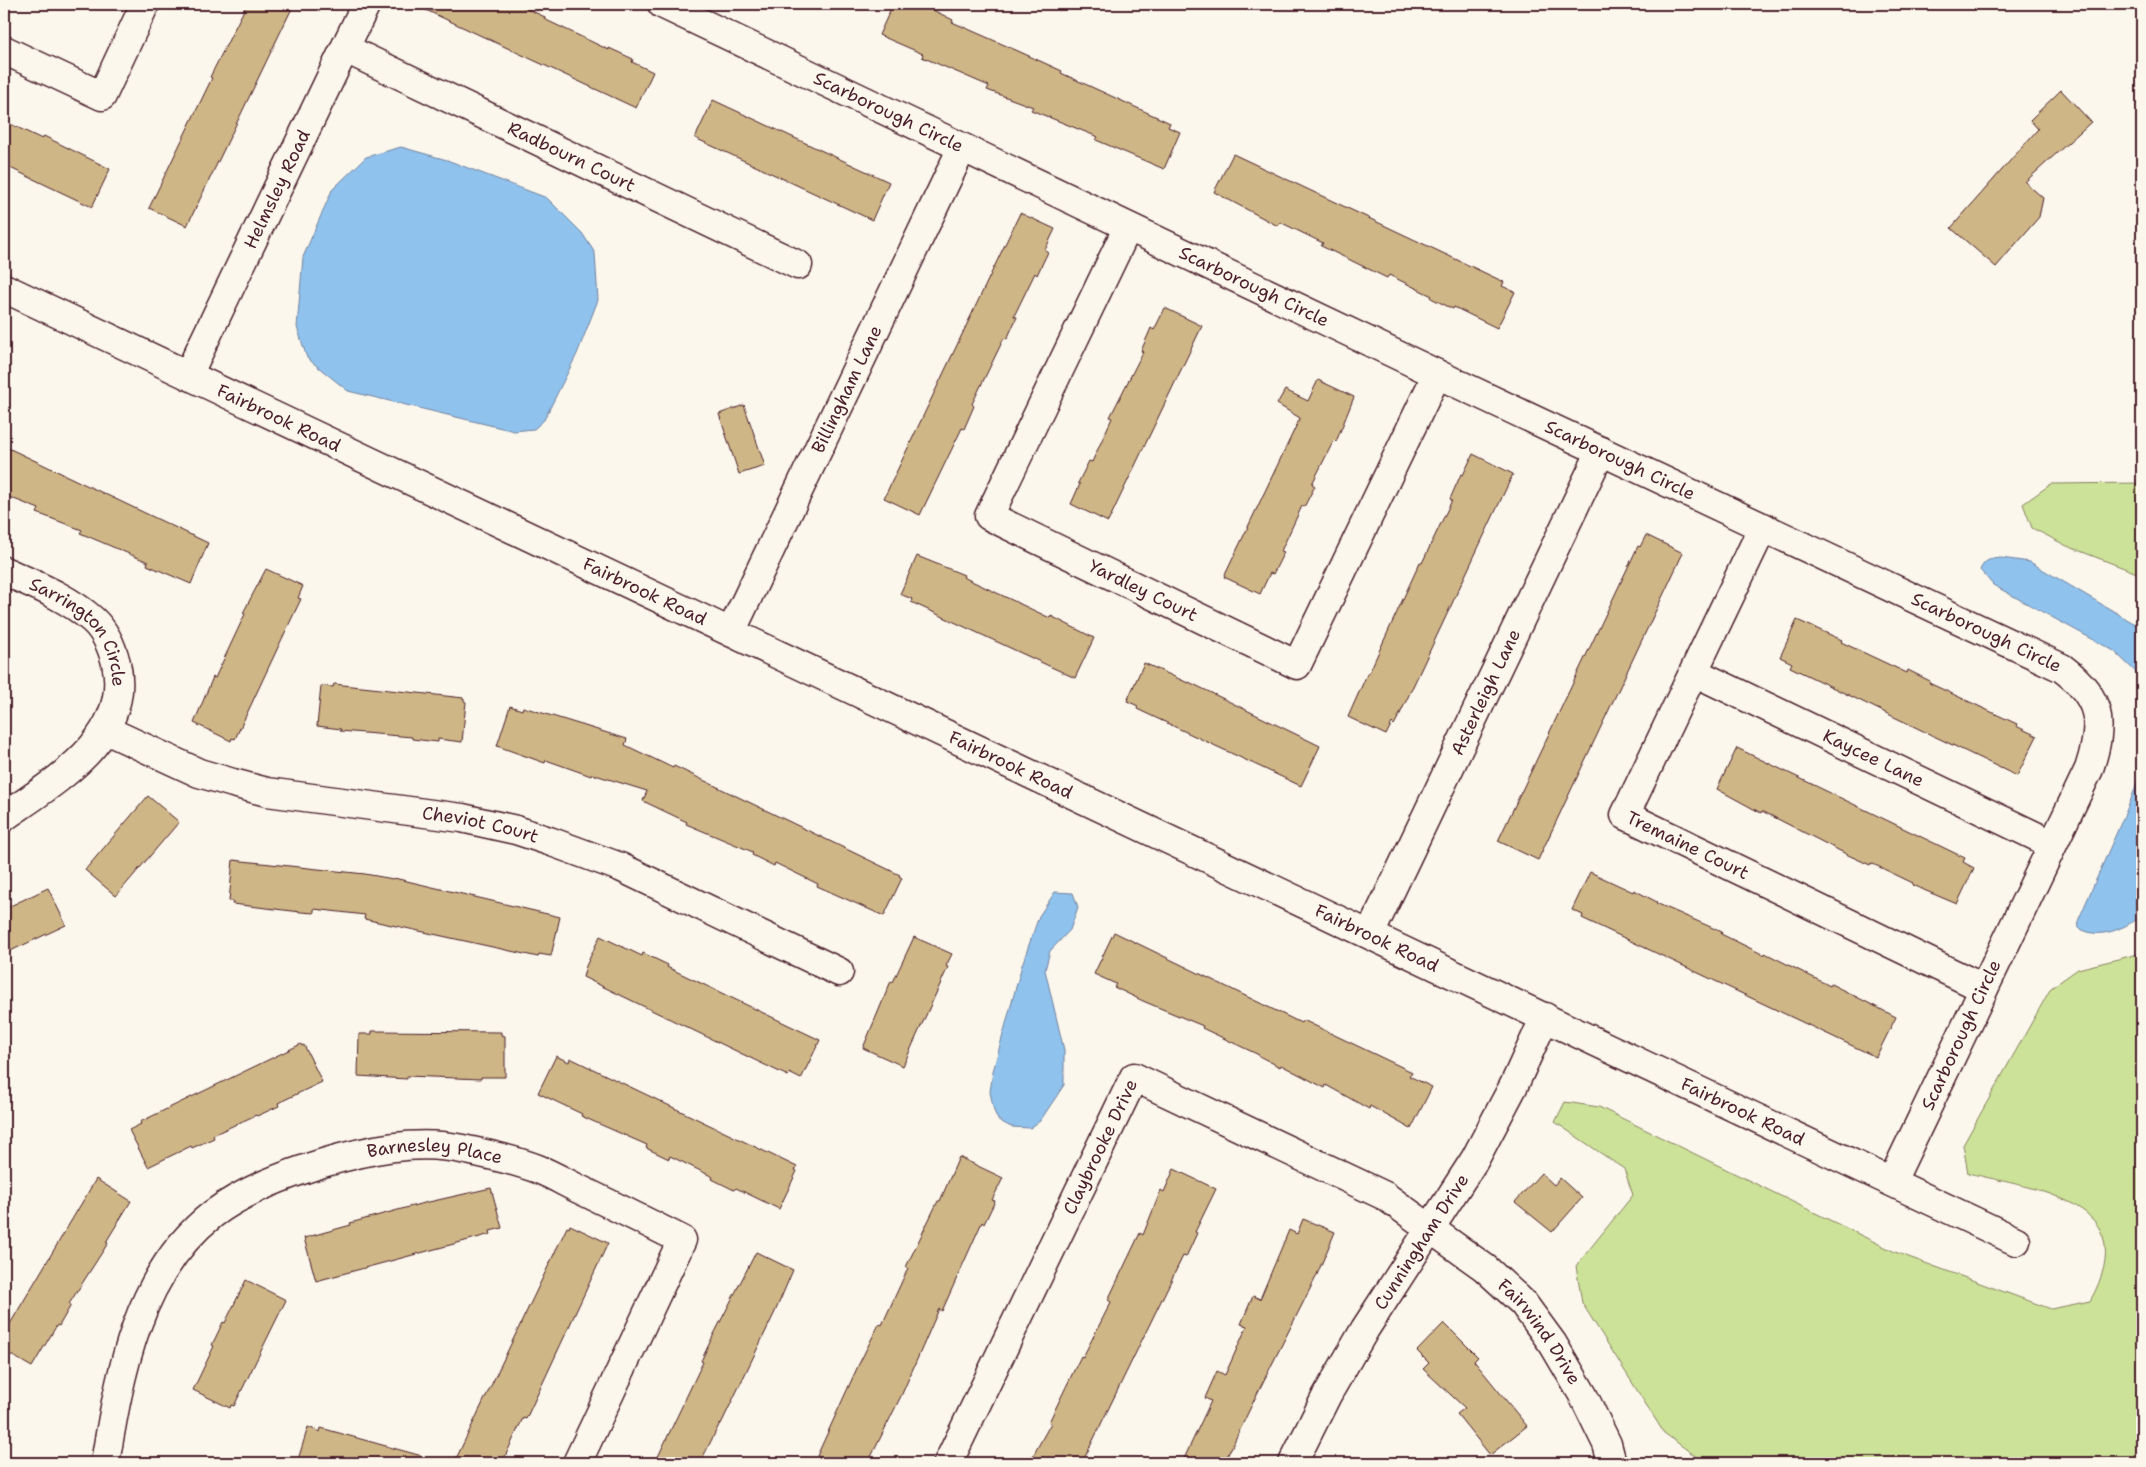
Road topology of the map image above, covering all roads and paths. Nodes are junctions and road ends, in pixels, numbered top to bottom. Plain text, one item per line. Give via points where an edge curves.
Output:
1 (145, 4) edge
2 (366, 4) edge
3 (662, 4) edge
4 (346, 49) junction
5 (4, 50) edge
6 (962, 148) junction
7 (1128, 227) junction
8 (798, 265) dead end
9 (4, 288) edge
10 (1437, 374) junction
11 (188, 375) junction
12 (1601, 451) junction
13 (1763, 527) junction
14 (4, 571) edge
15 (731, 632) junction
16 (1694, 672) junction
17 (106, 730) junction
18 (4, 817) edge
19 (2052, 844) junction
20 (1370, 934) junction
21 (839, 972) dead end
22 (1983, 988) junction
23 (1546, 1017) junction
24 (1892, 1181) junction
25 (1432, 1228) junction
26 (2016, 1241) dead end
27 (105, 1463) edge
28 (577, 1463) edge
29 (948, 1463) edge
30 (1293, 1463) edge
31 (1612, 1463) edge

1 - 5 street via 102,96
2 - 4 street, Helmsley Road
3 - 6 street, Scarborough Circle
4 - 8 street, Radbourn Court
4 - 11 street, Helmsley Road
6 - 7 street, Scarborough Circle
6 - 15 street, Billingham Lane
7 - 10 street, Scarborough Circle
7 - 10 street, Yardley Court via 989,516 1297,665
9 - 11 street, Fairbrook Road
10 - 12 street, Scarborough Circle
11 - 15 street, Fairbrook Road
12 - 13 street, Scarborough Circle
12 - 20 street, Asterleigh Lane
13 - 16 street, Tremaine Court
13 - 19 street, Scarborough Circle via 2062,668 2079,680 2093,701 2098,722 2097,746
14 - 17 street, Sarrington Circle via 64,599 94,621 112,645 119,674 116,703
15 - 20 street, Fairbrook Road
16 - 19 street, Kaycee Lane
16 - 22 street, Tremaine Court via 1625,815
17 - 18 street, Sarrington Circle via 68,771
17 - 21 street, Cheviot Court via 199,772 241,786 462,818 541,838 620,867
19 - 22 street, Scarborough Circle
20 - 23 street, Fairbrook Road
22 - 24 street, Scarborough Circle
23 - 24 street, Fairbrook Road
23 - 25 street, Cunningham Drive via 1475,1159
24 - 26 street, Fairbrook Road
25 - 29 street, Claybrooke Drive via 1384,1196 1134,1077
25 - 30 street, Cunningham Drive via 1360,1337
25 - 31 street, Fairwind Drive via 1485,1268 1523,1303 1553,1344 1583,1395 1607,1444
27 - 28 street, Barnesley Place via 134,1328 157,1280 180,1247 213,1214 262,1185 349,1155 422,1146 459,1148 538,1169 682,1240

